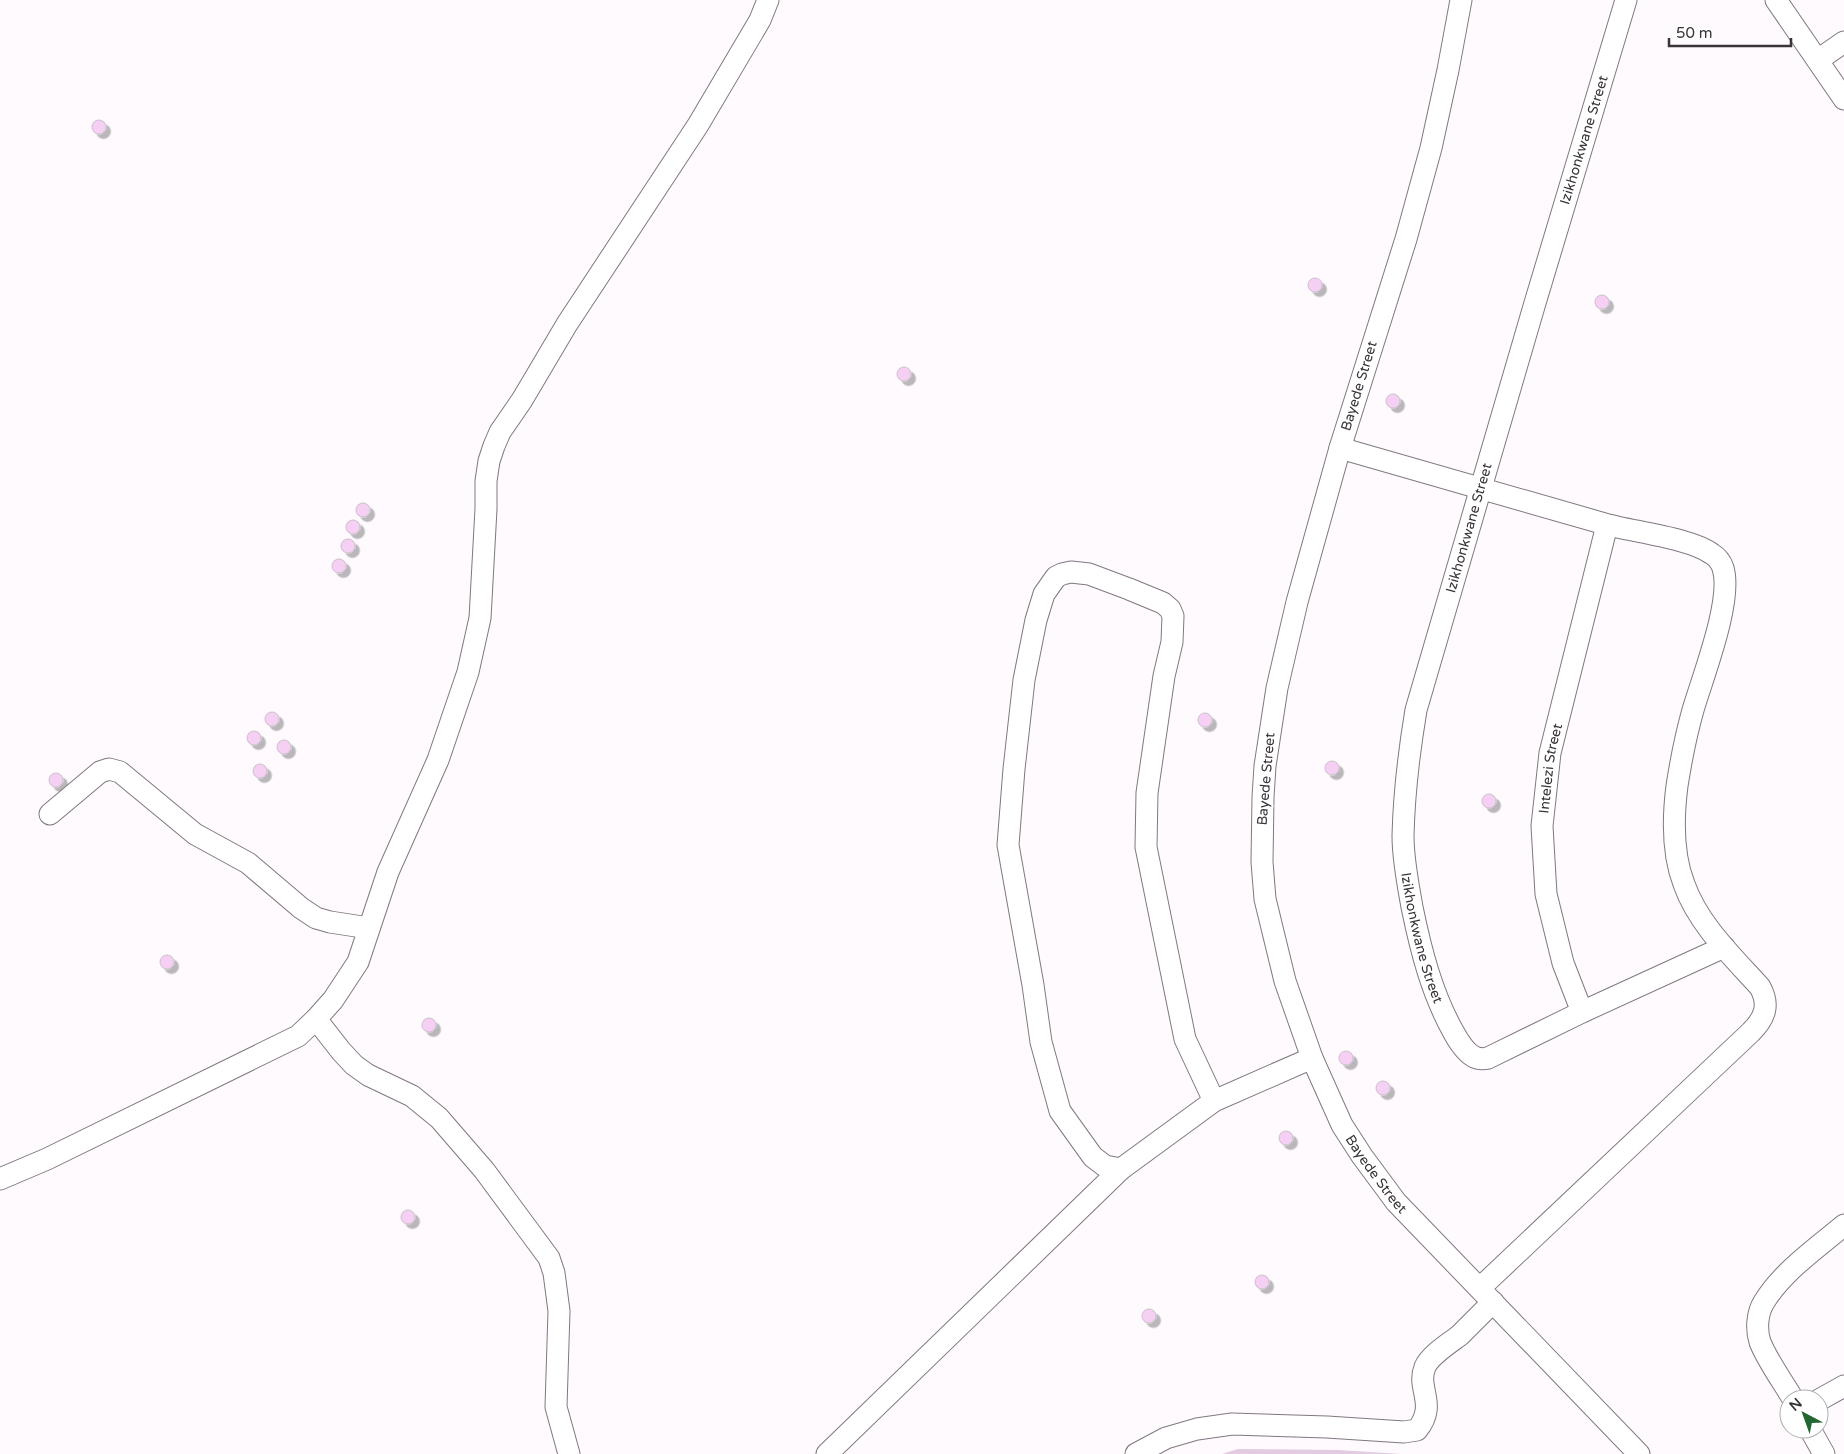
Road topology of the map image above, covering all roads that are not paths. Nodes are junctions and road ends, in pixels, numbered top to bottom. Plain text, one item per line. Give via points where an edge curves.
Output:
1 (768, 0) edge
2 (1461, 0) edge
3 (1626, 0) edge
4 (1776, 0) edge
5 (1844, 42) edge
6 (1818, 60) junction
7 (1844, 99) edge
8 (1340, 448) junction
9 (1481, 488) junction
10 (1607, 524) junction
11 (50, 814) dead end
12 (369, 928) junction
13 (1724, 947) junction
14 (1582, 1012) junction
15 (316, 1019) junction
16 (1312, 1058) junction
17 (1214, 1101) junction
18 (1121, 1169) junction
19 (0, 1179) edge
20 (1844, 1225) edge
21 (1486, 1295) junction
22 (1844, 1386) edge
23 (1787, 1389) edge
24 (1829, 1394) edge
25 (1816, 1439) edge
26 (569, 1454) edge
27 (827, 1454) edge
28 (1136, 1454) edge
29 (1639, 1454) edge
30 (1824, 1454) edge

1 - 12 street via 760,20 698,125 500,432 489,461 486,481 480,618 468,672 438,760 388,872
2 - 8 street, Bayede Street via 1431,148
3 - 9 street, Izikhonkwane Street
4 - 6 street
5 - 6 street
6 - 7 street
8 - 9 street
8 - 16 street, Bayede Street via 1279,678 1263,797 1265,900 1284,981
9 - 10 street
9 - 14 street, Izikhonkwane Street via 1416,710 1403,836 1405,870 1421,952 1432,987 1459,1042 1473,1056 1488,1058
10 - 13 street via 1691,544 1713,554 1722,566 1724,596 1683,750 1674,818 1675,845 1683,883 1700,915
10 - 14 street, Intelezi Street via 1550,754 1542,826 1546,894 1563,963
11 - 12 street via 100,772 110,769 120,772 195,834 248,864 316,918
12 - 15 street via 358,962
13 - 14 street
13 - 21 street via 1760,987 1766,1008 1763,1017
15 - 19 street via 298,1036
15 - 26 street via 354,1065 412,1096 439,1118 484,1170 550,1258 559,1312 556,1407
16 - 17 street
16 - 21 street, Bayede Street via 1342,1125 1362,1156 1396,1202
17 - 18 street
17 - 18 street via 1185,1039 1146,847 1147,793 1172,642 1173,616 1163,603 1090,574 1062,574 1044,594 1024,680 1008,845 1041,1042 1060,1111 1100,1164
18 - 27 street
20 - 23 street via 1774,1289 1763,1303 1757,1319 1760,1341
21 - 28 street via 1460,1334 1429,1360 1424,1382 1428,1410 1417,1430 1232,1424 1166,1438
21 - 29 street, Bayede Street
22 - 24 street
25 - 30 street

